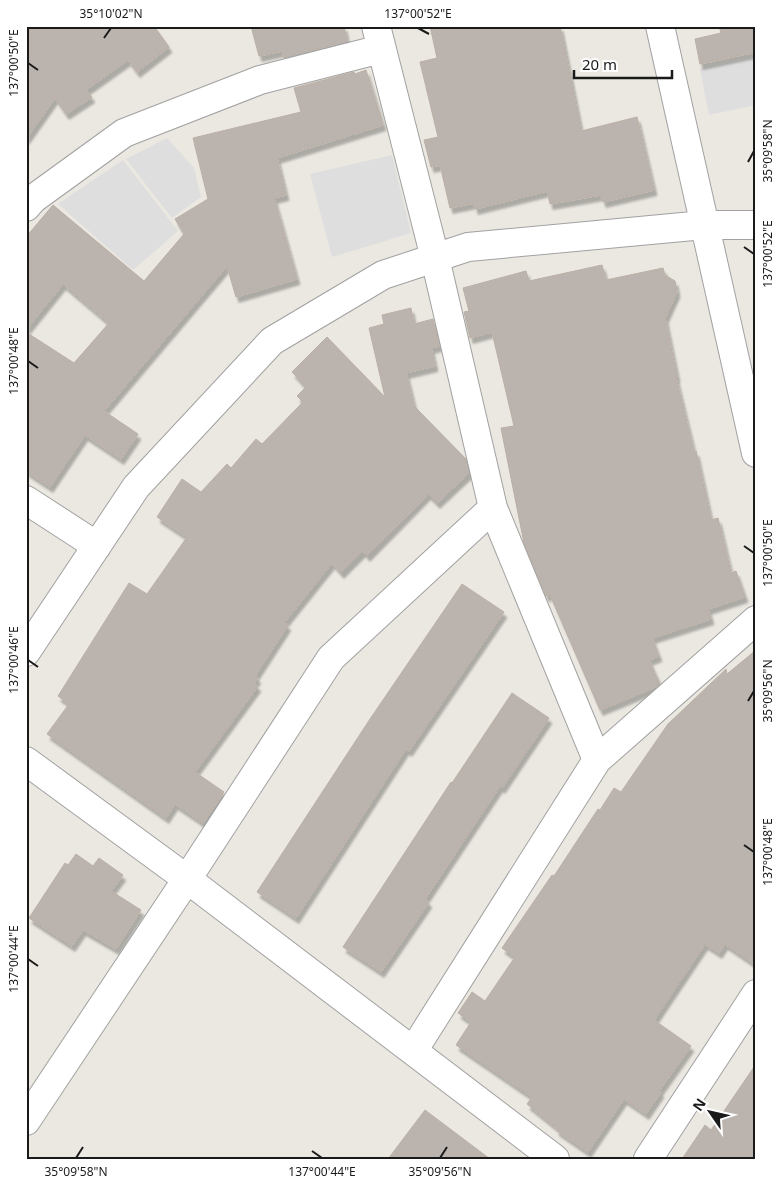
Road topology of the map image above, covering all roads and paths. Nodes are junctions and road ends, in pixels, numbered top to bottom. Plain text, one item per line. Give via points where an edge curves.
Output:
1 (660, 26) edge
2 (379, 38) edge
3 (26, 207) edge
4 (704, 225) junction
5 (756, 225) edge
6 (435, 258) junction
7 (756, 453) edge
8 (26, 500) edge
9 (493, 508) junction
10 (97, 546) junction
11 (756, 620) edge
12 (26, 652) edge
13 (597, 760) junction
14 (26, 761) edge
15 (187, 879) junction
16 (756, 994) edge
17 (413, 1051) junction
18 (26, 1121) edge
19 (555, 1159) edge
20 (648, 1159) edge

1 - 4 street
2 - 3 street via 124,133
2 - 6 street
4 - 5 street
4 - 6 street via 468,247
4 - 7 street
6 - 9 street
6 - 10 street via 383,275 272,341 136,487
8 - 10 street
9 - 13 street
9 - 15 street via 331,658
10 - 12 street
11 - 13 street
13 - 17 street
14 - 15 street
15 - 17 street
15 - 18 street
16 - 20 street
17 - 19 street

